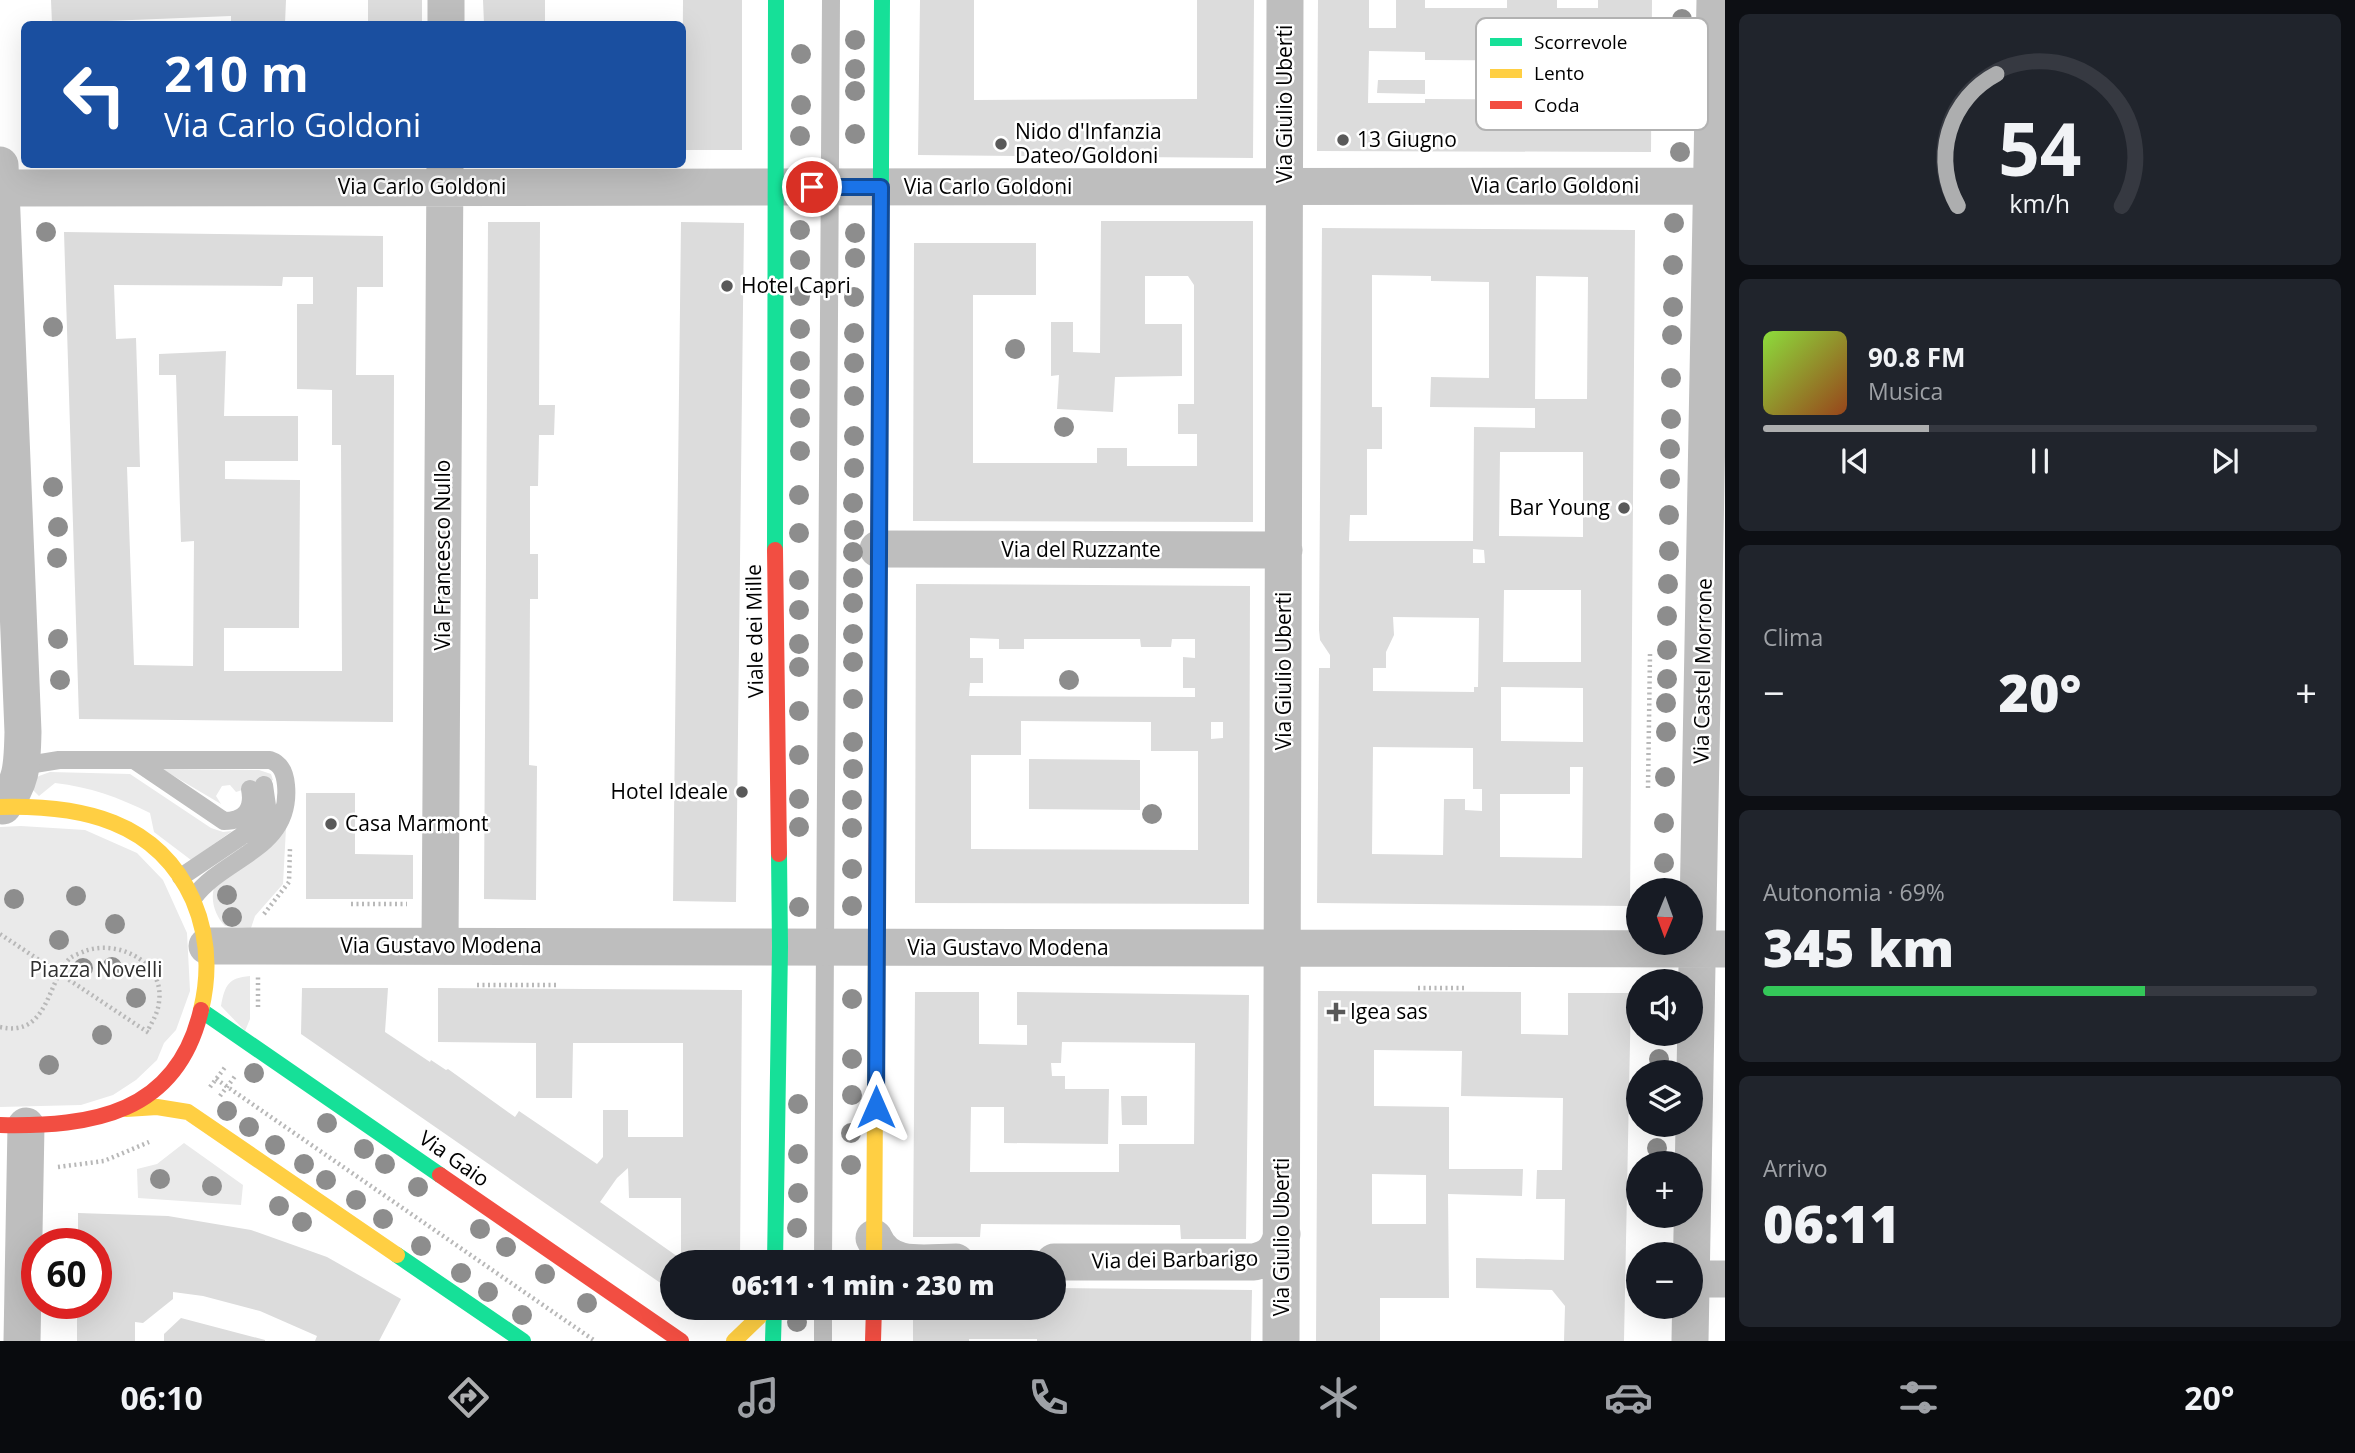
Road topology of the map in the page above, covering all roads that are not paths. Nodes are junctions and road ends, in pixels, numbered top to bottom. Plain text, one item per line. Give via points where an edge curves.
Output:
1 (446, 0) edge
2 (776, 0) edge
3 (831, 0) edge
4 (882, 0) edge
5 (1285, 0) edge
6 (1715, 0) edge
7 (446, 21) edge
8 (445, 176) edge
9 (0, 180) edge
10 (1285, 186) junction
11 (1719, 186) edge
12 (775, 187) junction
13 (831, 187) junction
14 (881, 187) junction
15 (878, 549) junction
16 (1284, 550) junction
17 (134, 760) junction
18 (22, 766) junction
19 (1, 806) edge
20 (181, 877) junction
21 (194, 897) junction
22 (207, 946) junction
23 (440, 946) junction
24 (780, 947) junction
25 (824, 947) junction
26 (876, 947) junction
27 (1283, 948) junction
28 (1711, 949) edge
29 (202, 1012) junction
30 (126, 1109) junction
31 (13, 1125) edge
32 (1282, 1234) junction
33 (775, 1250) edge
34 (823, 1250) edge
35 (874, 1250) edge
36 (1066, 1262) edge
37 (1708, 1279) edge
38 (756, 1320) edge
39 (774, 1320) edge
40 (823, 1320) edge
41 (874, 1320) edge
42 (22, 1341) edge
43 (523, 1341) edge
44 (681, 1341) edge
45 (734, 1341) edge
46 (773, 1341) edge
47 (823, 1341) edge
48 (873, 1341) edge
49 (1281, 1341) edge
50 (1690, 1341) edge

1 - 7 street
2 - 12 main road, Viale dei Mille
3 - 13 lane
4 - 14 main road
5 - 10 street, Via Giulio Uberti
6 - 11 street, Via Castel Morrone
8 - 9 street, Via Carlo Goldoni
8 - 12 street, Via Carlo Goldoni
8 - 23 street, Via Francesco Nullo
9 - 18 street
10 - 11 street, Via Carlo Goldoni
10 - 14 street, Via Carlo Goldoni
10 - 16 street, Via Giulio Uberti
11 - 28 street, Via Castel Morrone
12 - 13 street, Via Carlo Goldoni
12 - 24 main road, Viale dei Mille
13 - 14 street, Via Carlo Goldoni
13 - 25 lane
14 - 15 main road
15 - 16 street, Via del Ruzzante
15 - 26 main road
16 - 27 street, Via Giulio Uberti
17 - 18 lane via 59,760
17 - 20 lane via 224,821 243,818 257,787 267,806 258,825
17 - 21 lane via 270,760 282,768 286,800 275,831 205,882
18 - 19 street via 13,793
19 - 20 main road via 71,810 103,818 136,833 160,851
20 - 21 main road
21 - 22 main road
22 - 23 street, Via Gustavo Modena
22 - 29 main road
23 - 24 street, Via Gustavo Modena
24 - 25 street, Via Gustavo Modena
24 - 33 main road, Viale dei Mille
25 - 26 street, Via Gustavo Modena
25 - 34 lane
26 - 27 street, Via Gustavo Modena
26 - 35 main road
27 - 28 street, Via Gustavo Modena
27 - 32 street, Via Giulio Uberti
28 - 37 street, Via Castel Morrone
29 - 30 main road via 172,1070 150,1094
29 - 44 main road, Via Gaio
30 - 31 main road via 64,1125
30 - 43 main road via 149,1105 188,1112
31 - 42 street
32 - 36 street, Via dei Barbarigo via 1277,1250 1254,1262
32 - 49 street, Via Giulio Uberti
37 - 50 street, Via Castel Morrone
38 - 45 main road
39 - 46 main road
40 - 47 lane
41 - 48 main road

